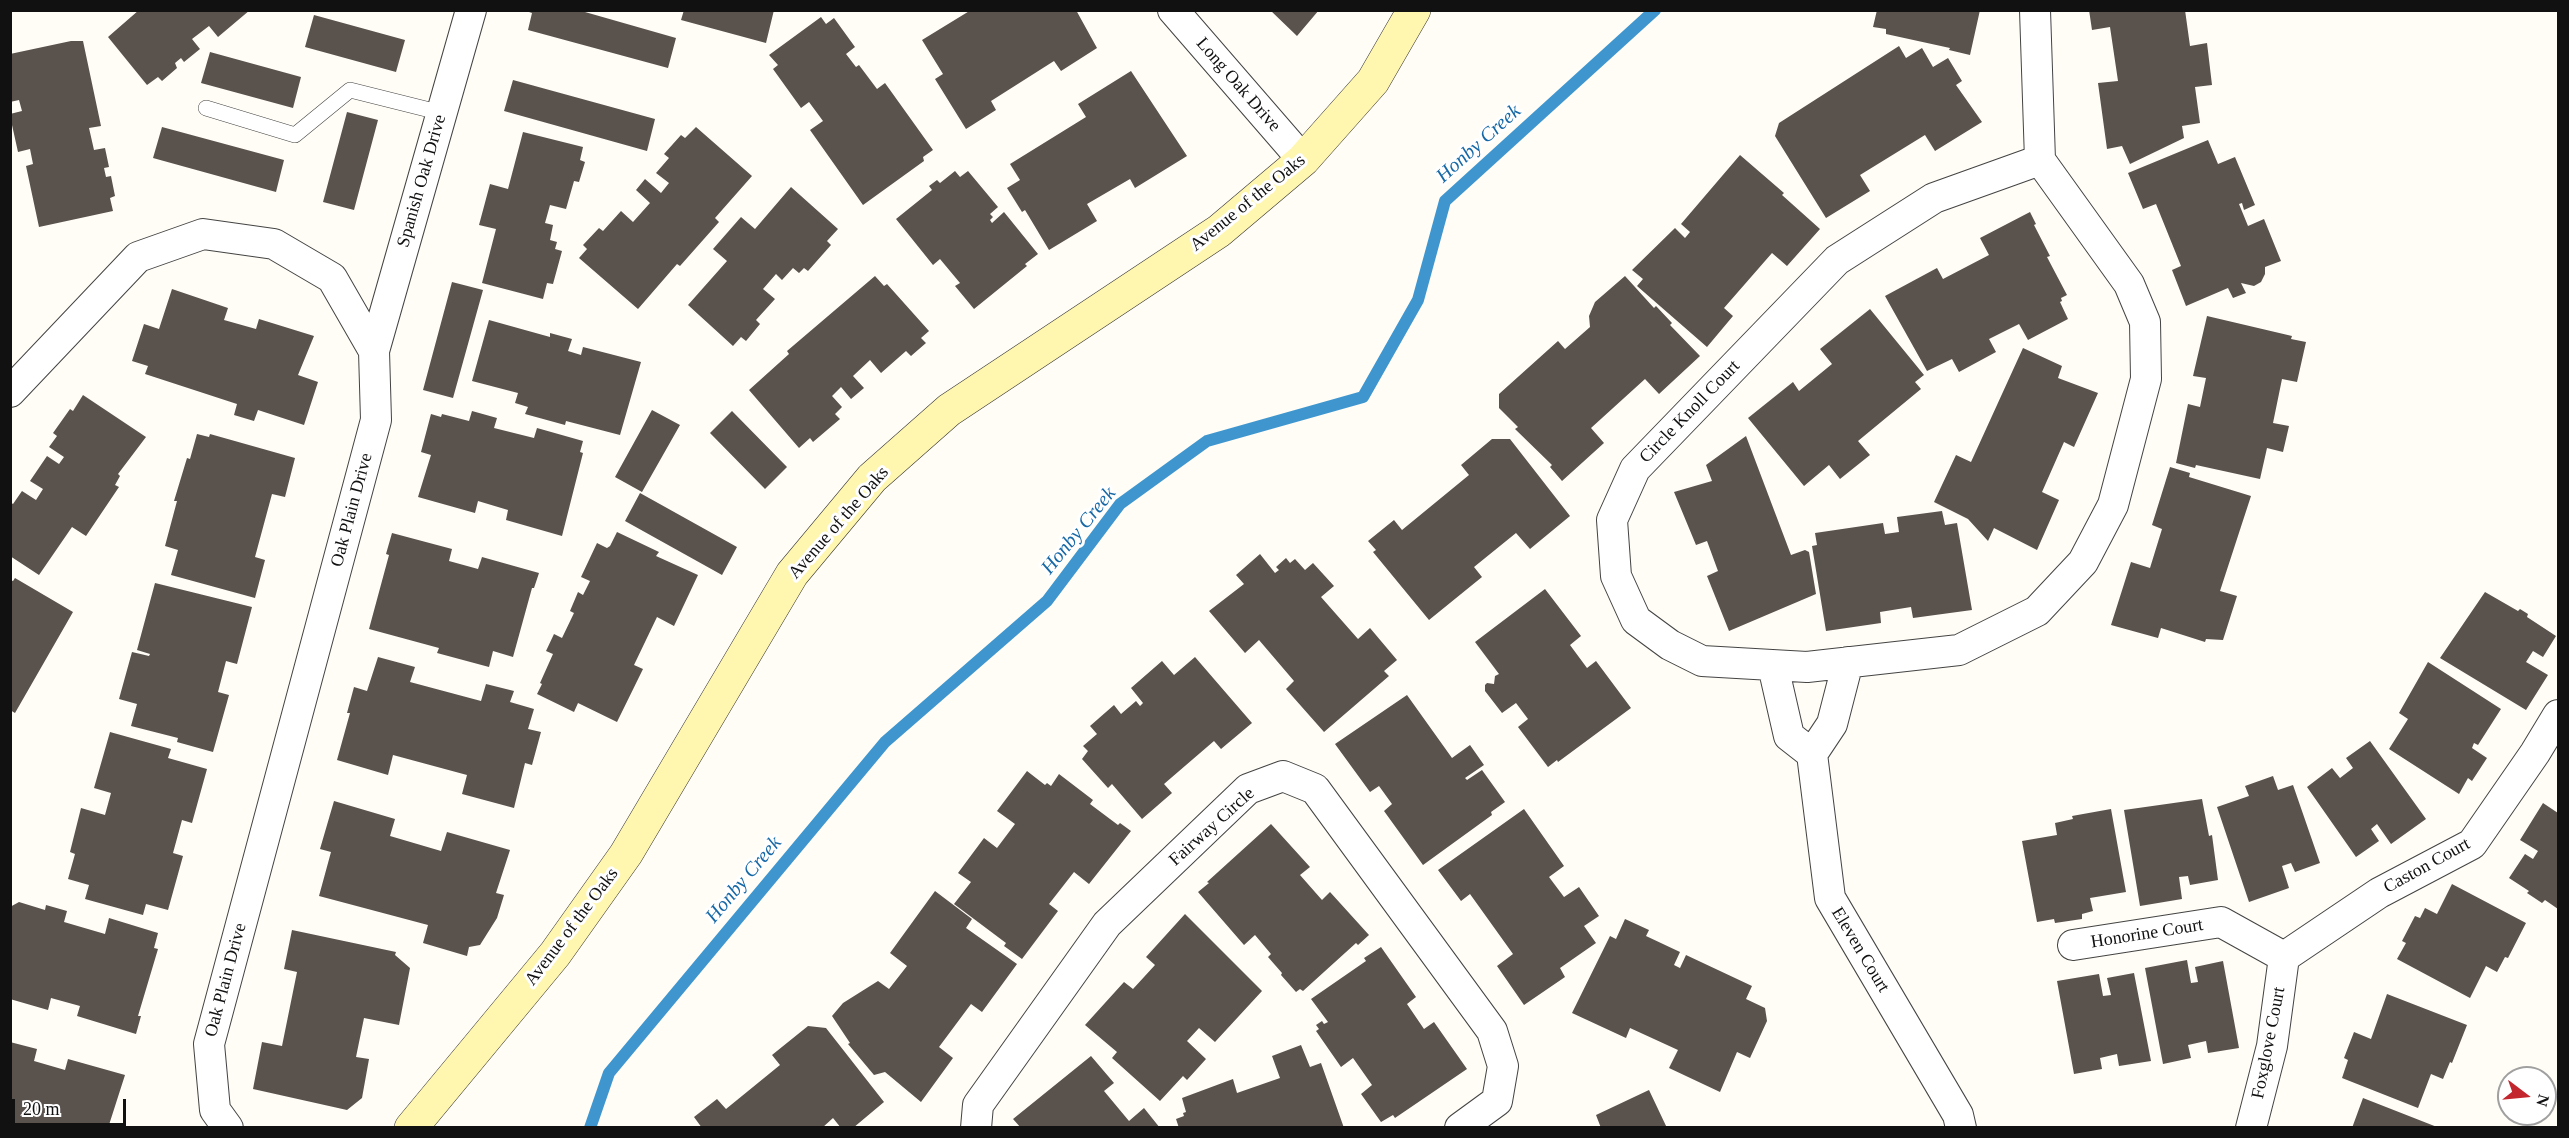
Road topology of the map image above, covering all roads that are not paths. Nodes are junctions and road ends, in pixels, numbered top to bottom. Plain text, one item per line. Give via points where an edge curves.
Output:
1 (471, 10) edge
2 (1173, 10) edge
3 (1414, 10) edge
4 (2035, 10) edge
5 (206, 108) dead end
6 (442, 113) junction
7 (1303, 160) junction
8 (2040, 160) junction
9 (374, 351) junction
10 (10, 392) edge
11 (1848, 662) junction
12 (1773, 666) junction
13 (2559, 715) edge
14 (1812, 754) junction
15 (2073, 945) dead end
16 (2284, 957) junction
17 (228, 1128) edge
18 (411, 1128) edge
19 (976, 1128) edge
20 (1460, 1128) edge
21 (1961, 1128) edge
22 (2251, 1128) edge

1 - 6 street, Spanish Oak Drive
2 - 7 street, Long Oak Drive
3 - 7 street, Avenue of the Oaks via 1373,81
4 - 8 street
5 - 6 lane via 295,135 350,90
6 - 9 street, Spanish Oak Drive
7 - 18 street, Avenue of the Oaks via 1219,231 949,410 872,478 792,574 626,854 594,900 555,954
8 - 11 street, Circle Knoll Court via 2129,284 2145,322 2146,379 2113,505 2083,562 2037,611 1959,650
8 - 12 street, Circle Knoll Court via 1934,198 1838,260 1635,469 1612,520 1616,576 1636,620 1670,645 1702,661
9 - 10 street, Oak Plain Drive via 332,278 274,244 203,234 138,257
9 - 17 street, Oak Plain Drive via 376,420 209,1044 215,1110
11 - 12 street, Circle Knoll Court via 1807,668
11 - 14 street via 1832,724
12 - 14 street via 1789,736
13 - 16 street, Caston Court via 2472,844 2379,893
14 - 21 street, Eleven Court via 1830,898 1958,1115
15 - 16 street, Honorine Court via 2221,922
16 - 22 street, Foxglove Court via 2272,1046
19 - 20 street, Fairway Circle via 978,1105 1107,924 1248,789 1283,776 1315,789 1492,1031 1503,1066 1497,1101

